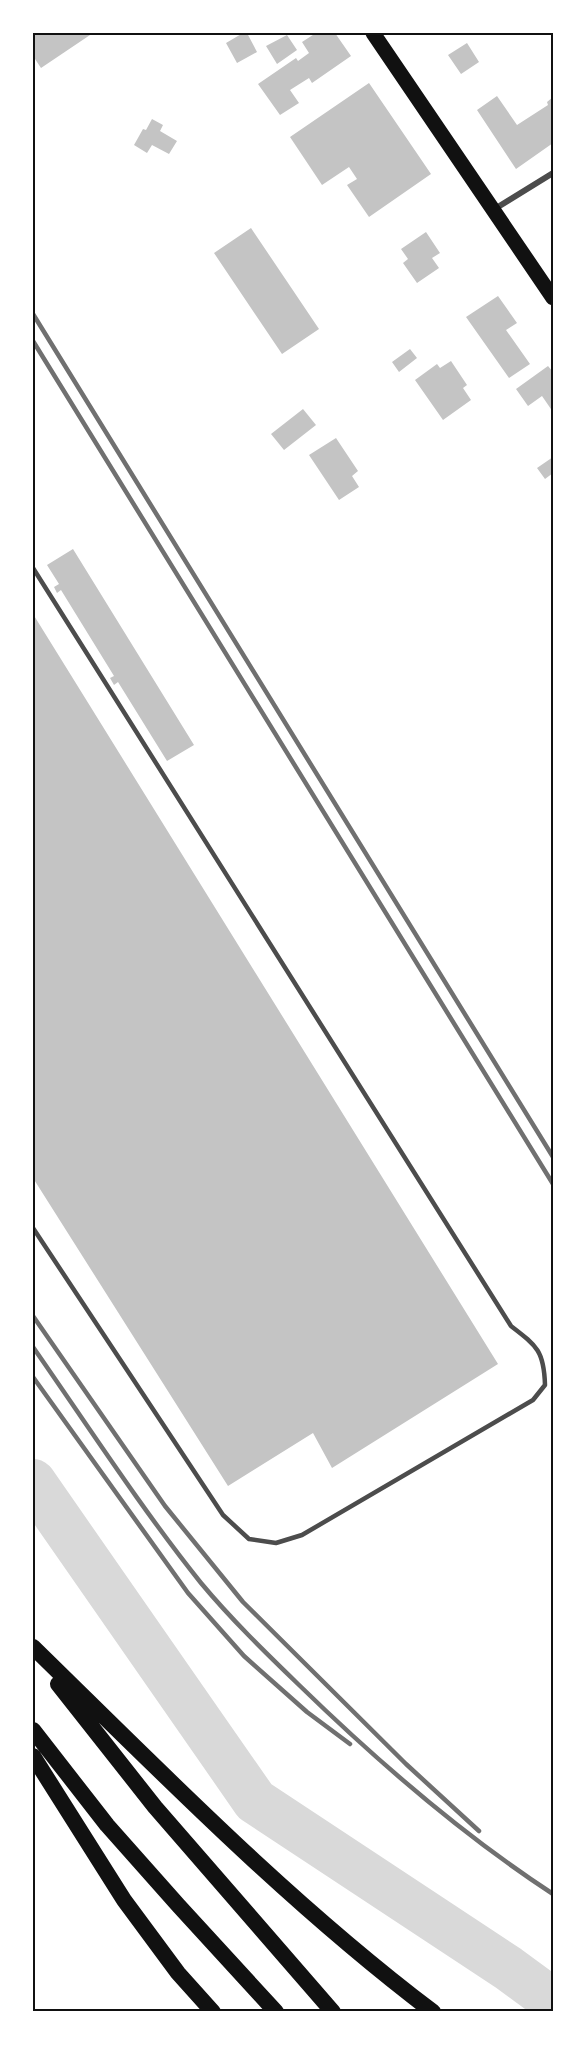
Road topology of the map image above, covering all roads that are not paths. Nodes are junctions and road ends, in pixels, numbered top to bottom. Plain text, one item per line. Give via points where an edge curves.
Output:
1 (373, 33) edge
2 (553, 173) edge
3 (492, 210) junction
4 (553, 298) edge
5 (33, 568) edge
6 (33, 1228) edge
7 (33, 1647) edge
8 (33, 1651) edge
9 (33, 1730) edge
10 (33, 1756) edge
11 (213, 2012) edge
12 (276, 2012) edge
13 (333, 2012) edge
14 (433, 2012) edge

1 - 3 main road
2 - 3 street
3 - 4 main road
5 - 6 lane via 511,1326 536,1345 545,1365 545,1385 533,1400 302,1535 276,1543 249,1539 223,1515
7 - 14 highway via 211,1821 382,1974
8 - 13 highway via 155,1807
9 - 12 highway via 107,1825
10 - 11 highway via 123,1900

